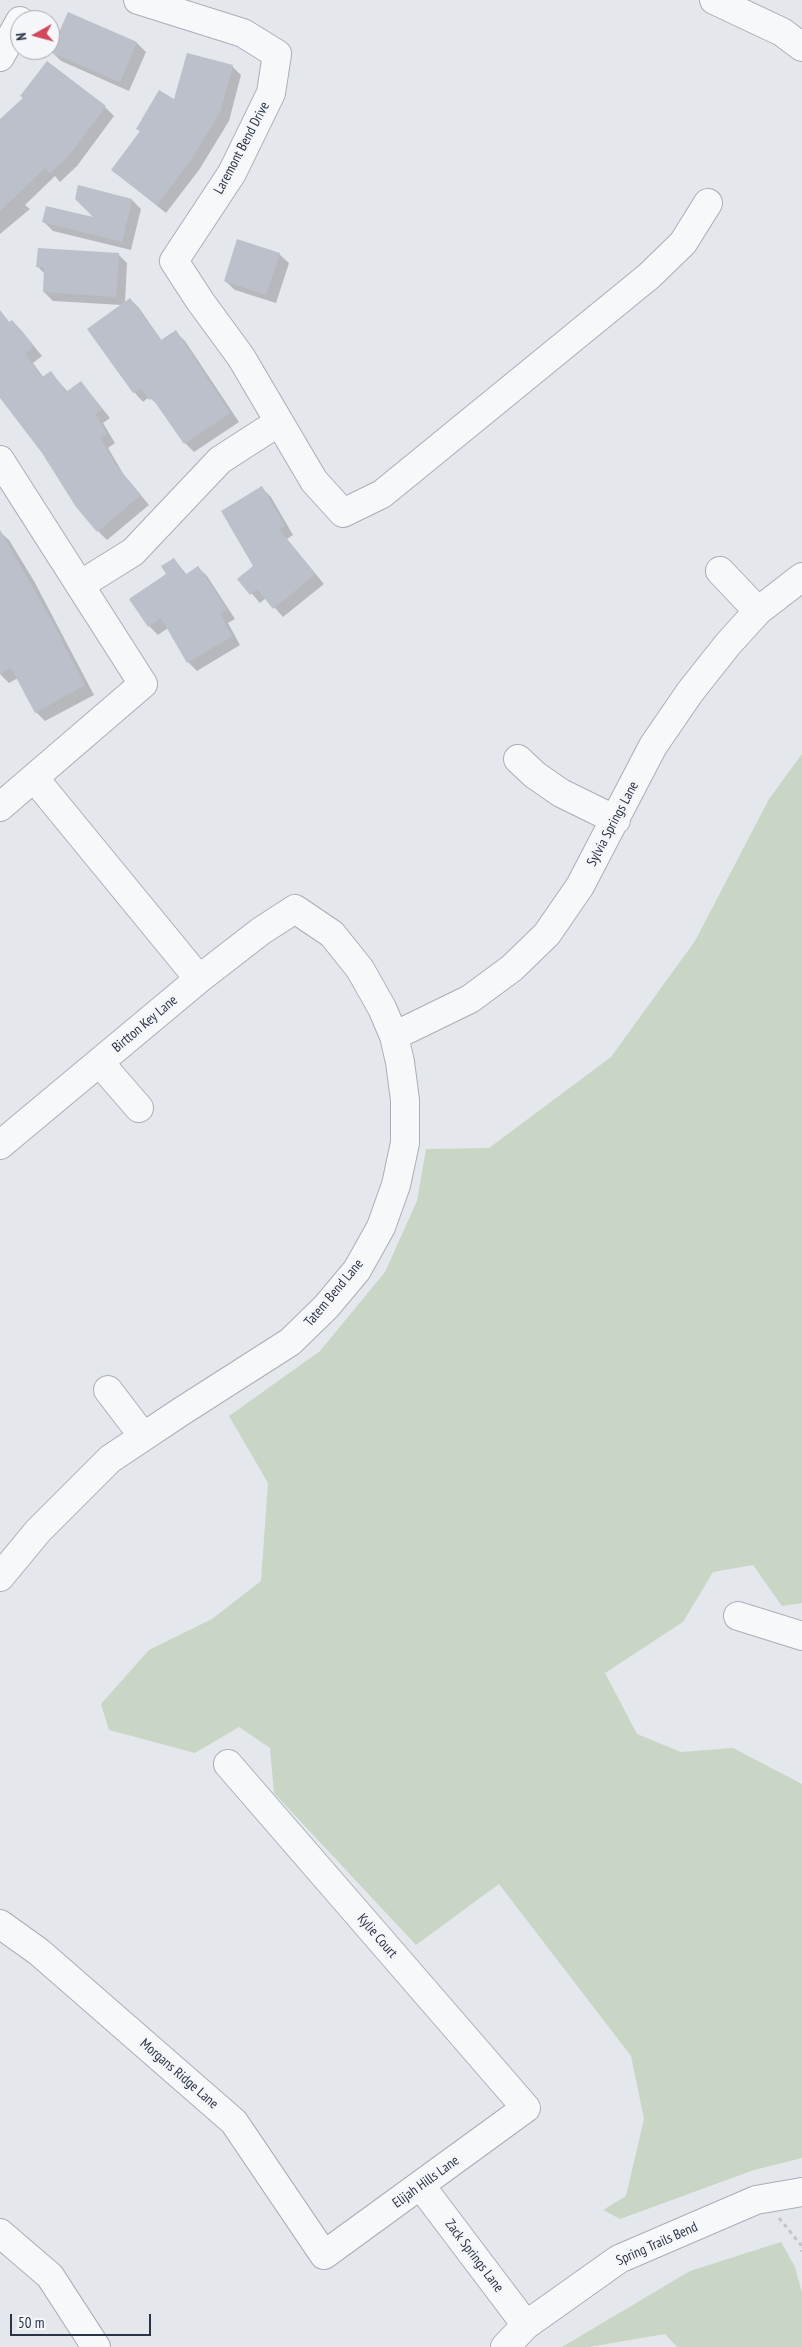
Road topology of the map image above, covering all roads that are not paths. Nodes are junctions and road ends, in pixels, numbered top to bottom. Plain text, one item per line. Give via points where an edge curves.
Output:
1 (138, 0) edge
2 (714, 0) edge
3 (10, 38) edge
4 (802, 47) edge
5 (0, 57) edge
6 (708, 203) dead end
7 (280, 422) junction
8 (0, 460) edge
9 (720, 570) dead end
10 (802, 577) edge
11 (80, 585) junction
12 (758, 611) junction
13 (518, 759) dead end
14 (35, 779) junction
15 (0, 807) edge
16 (616, 820) junction
17 (294, 909) joint
18 (199, 979) junction
19 (394, 1036) junction
20 (100, 1063) junction
21 (139, 1108) dead end
22 (0, 1145) edge
23 (108, 1390) dead end
24 (143, 1436) junction
25 (0, 1577) edge
26 (738, 1616) dead end
27 (802, 1636) edge
28 (228, 1764) dead end
29 (0, 1924) edge
30 (526, 2108) joint
31 (421, 2186) junction
32 (802, 2192) edge
33 (0, 2233) edge
34 (324, 2255) joint
35 (526, 2325) junction
36 (96, 2347) edge
37 (505, 2347) edge

1 - 7 street, Laremont Bend Drive via 243,33 277,54 271,93 232,173 174,261 241,357
2 - 4 street via 782,32
3 - 5 street
6 - 7 street via 683,243 649,276 382,494 343,514 314,481
7 - 11 street via 220,460 133,552
8 - 11 street
9 - 12 street
10 - 12 street, Sylvia Springs Lane
11 - 14 street via 143,684
12 - 16 street, Sylvia Springs Lane via 690,692 653,746
13 - 16 street via 560,793
14 - 15 street
14 - 18 street
16 - 19 street, Sylvia Springs Lane via 580,886 547,934 512,968 470,1000
17 - 18 street, Birtton Key Lane
17 - 19 street, Tatem Bend Lane via 332,934 360,968
18 - 20 street, Birtton Key Lane
19 - 24 street, Tatem Bend Lane via 405,1100 405,1143 382,1227 357,1270 326,1307 290,1342
20 - 21 street
20 - 22 street, Birtton Key Lane
23 - 24 street
24 - 25 street, Tatem Bend Lane via 110,1460 68,1499
26 - 27 street
28 - 30 street, Kylie Court
29 - 34 street, Morgans Ridge Lane via 39,1952 234,2122
30 - 31 street, Elijah Hills Lane
31 - 34 street, Elijah Hills Lane
31 - 35 street, Zack Springs Lane
32 - 35 street, Spring Trails Bend via 756,2200 618,2259
33 - 36 street via 50,2276
35 - 37 street, Spring Trails Bend

